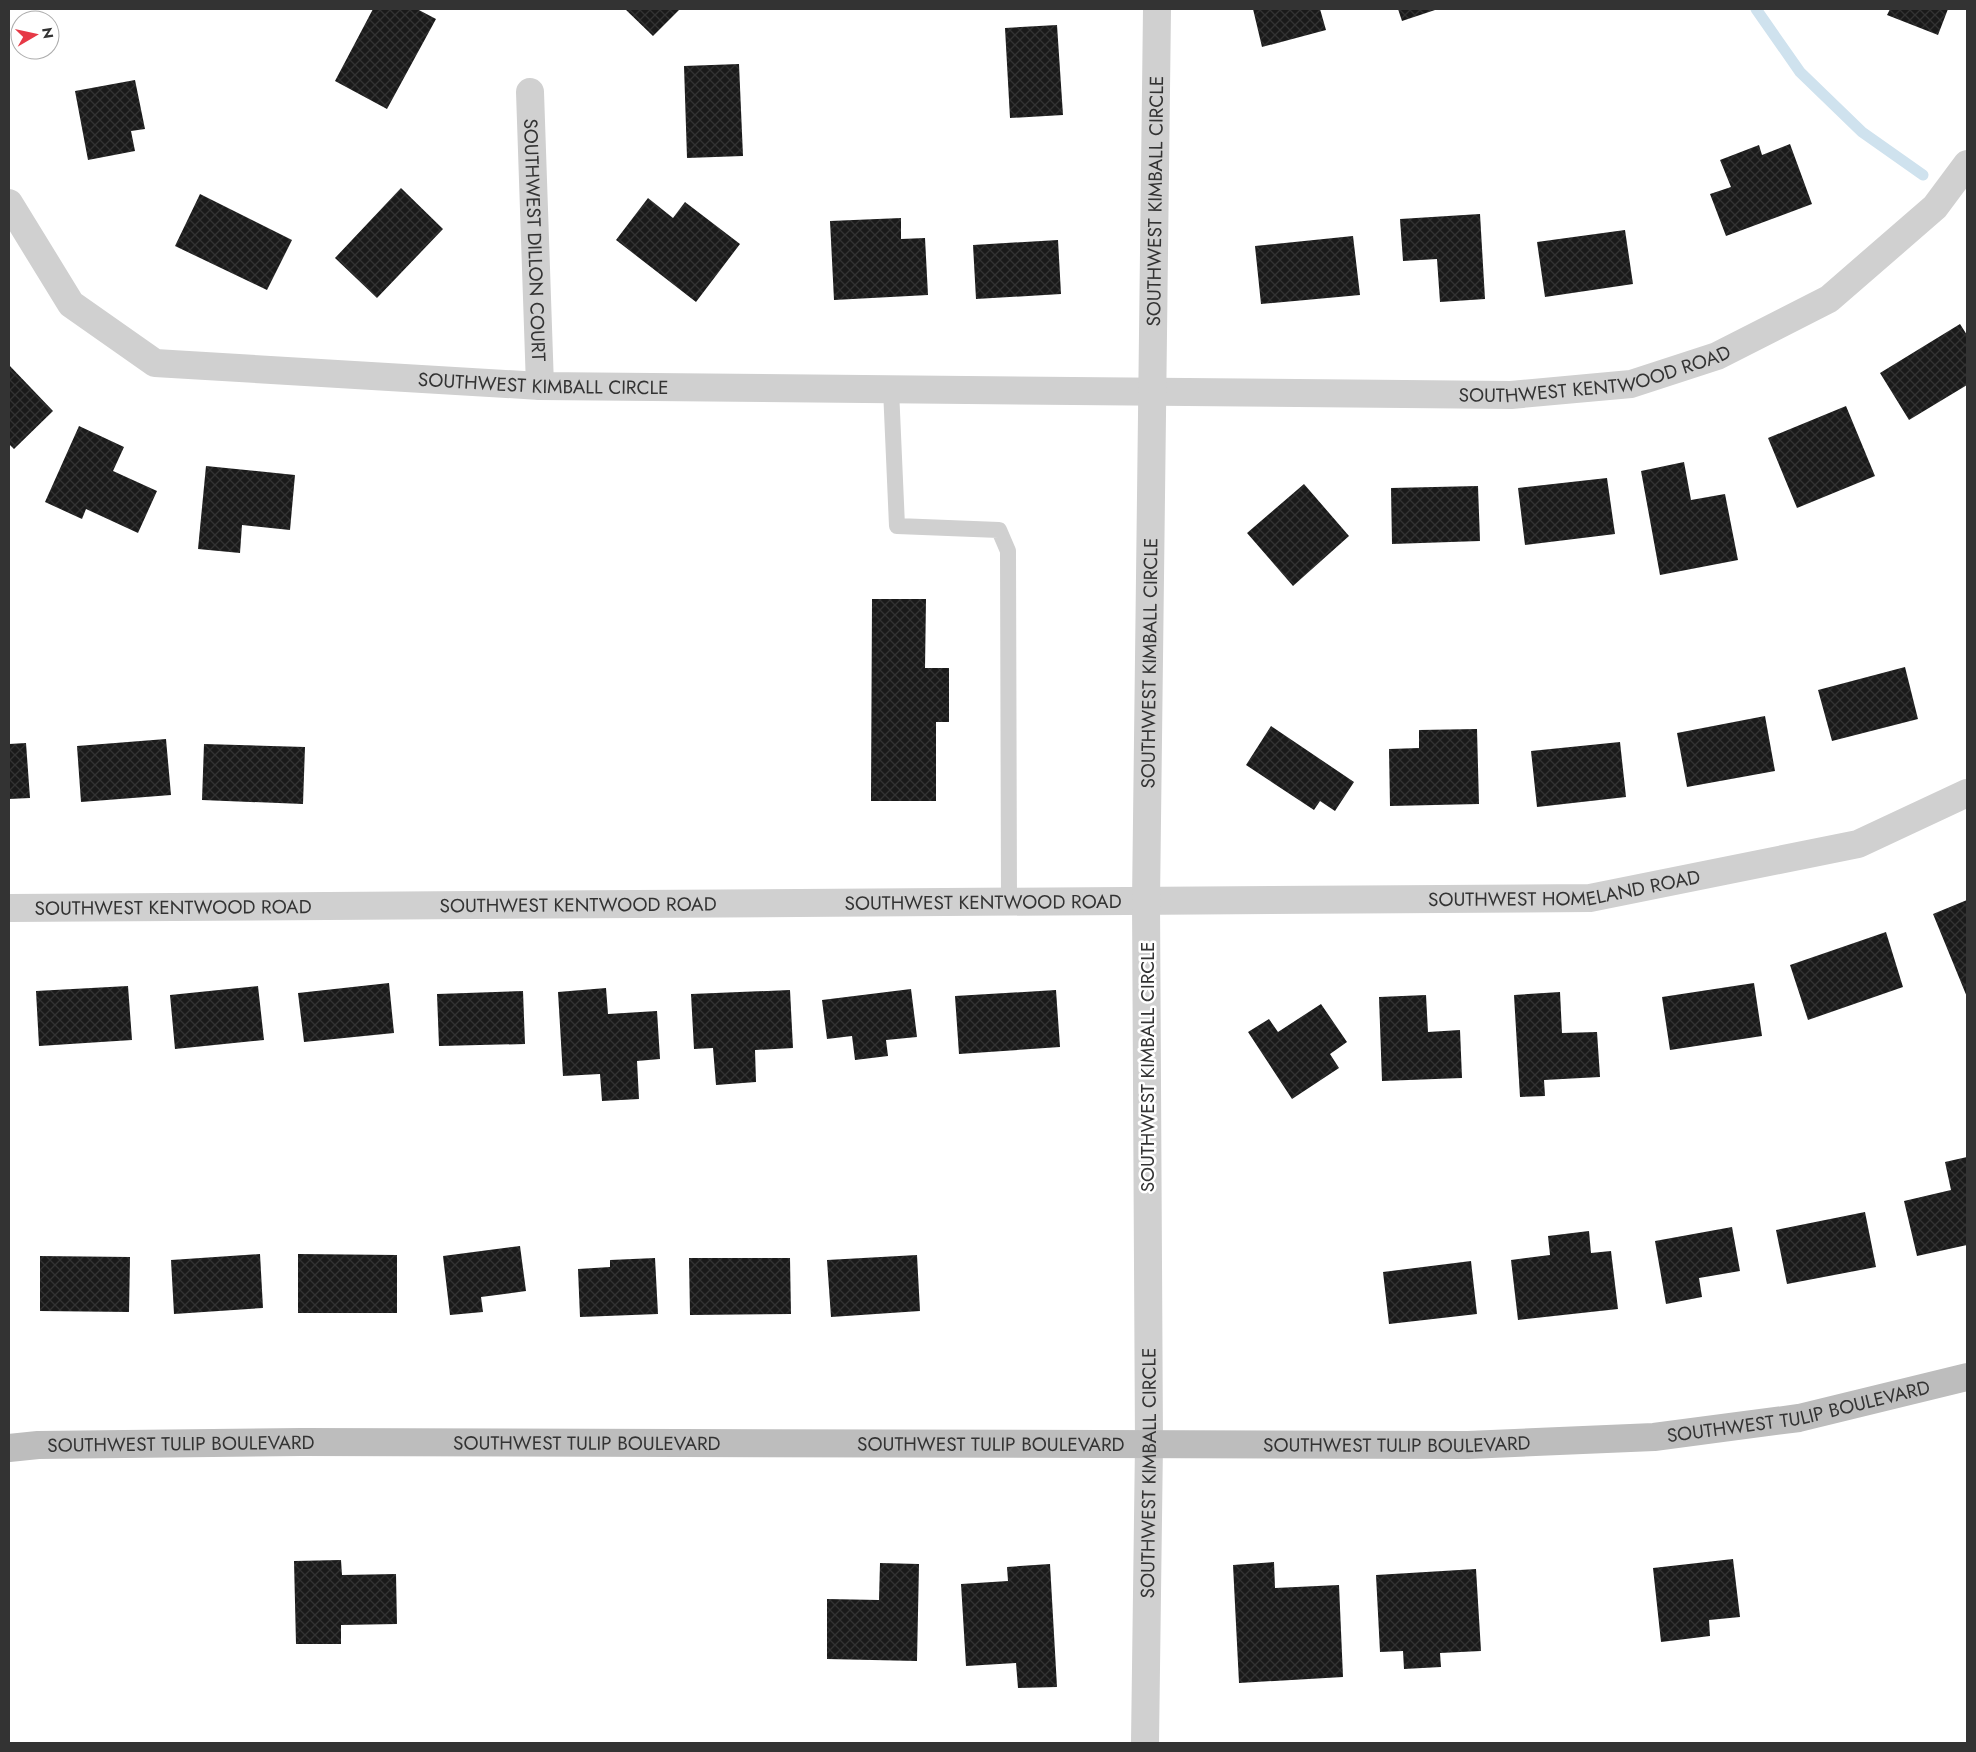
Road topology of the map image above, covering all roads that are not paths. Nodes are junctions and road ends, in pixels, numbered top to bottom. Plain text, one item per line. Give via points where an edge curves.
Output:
1 (1157, 9) edge
2 (530, 92) dead end
3 (1967, 164) edge
4 (9, 203) edge
5 (540, 386) junction
6 (891, 390) junction
7 (1153, 392) junction
8 (1967, 793) edge
9 (1010, 902) junction
10 (1146, 902) junction
11 (9, 908) edge
12 (1967, 1377) edge
13 (1148, 1444) junction
14 (9, 1448) edge
15 (1145, 1743) edge

1 - 7 street, SOUTHWEST KIMBALL CIRCLE
2 - 5 street, SOUTHWEST DILLON COURT
3 - 7 street, SOUTHWEST KENTWOOD ROAD via 1934,207 1829,299 1717,356 1631,384 1511,395
4 - 5 street, SOUTHWEST KIMBALL CIRCLE via 71,304 155,363
5 - 6 street, SOUTHWEST KIMBALL CIRCLE
6 - 7 street, SOUTHWEST KIMBALL CIRCLE
6 - 9 lane via 897,526 999,530 1008,551
7 - 10 street, SOUTHWEST KIMBALL CIRCLE
8 - 10 street, SOUTHWEST HOMELAND ROAD via 1858,844 1590,898
9 - 10 street, SOUTHWEST KENTWOOD ROAD
9 - 11 street, SOUTHWEST KENTWOOD ROAD
10 - 13 street, SOUTHWEST KIMBALL CIRCLE
12 - 13 street, SOUTHWEST TULIP BOULEVARD via 1799,1418 1654,1437 1468,1445
13 - 14 street, SOUTHWEST TULIP BOULEVARD via 301,1442
13 - 15 street, SOUTHWEST KIMBALL CIRCLE

